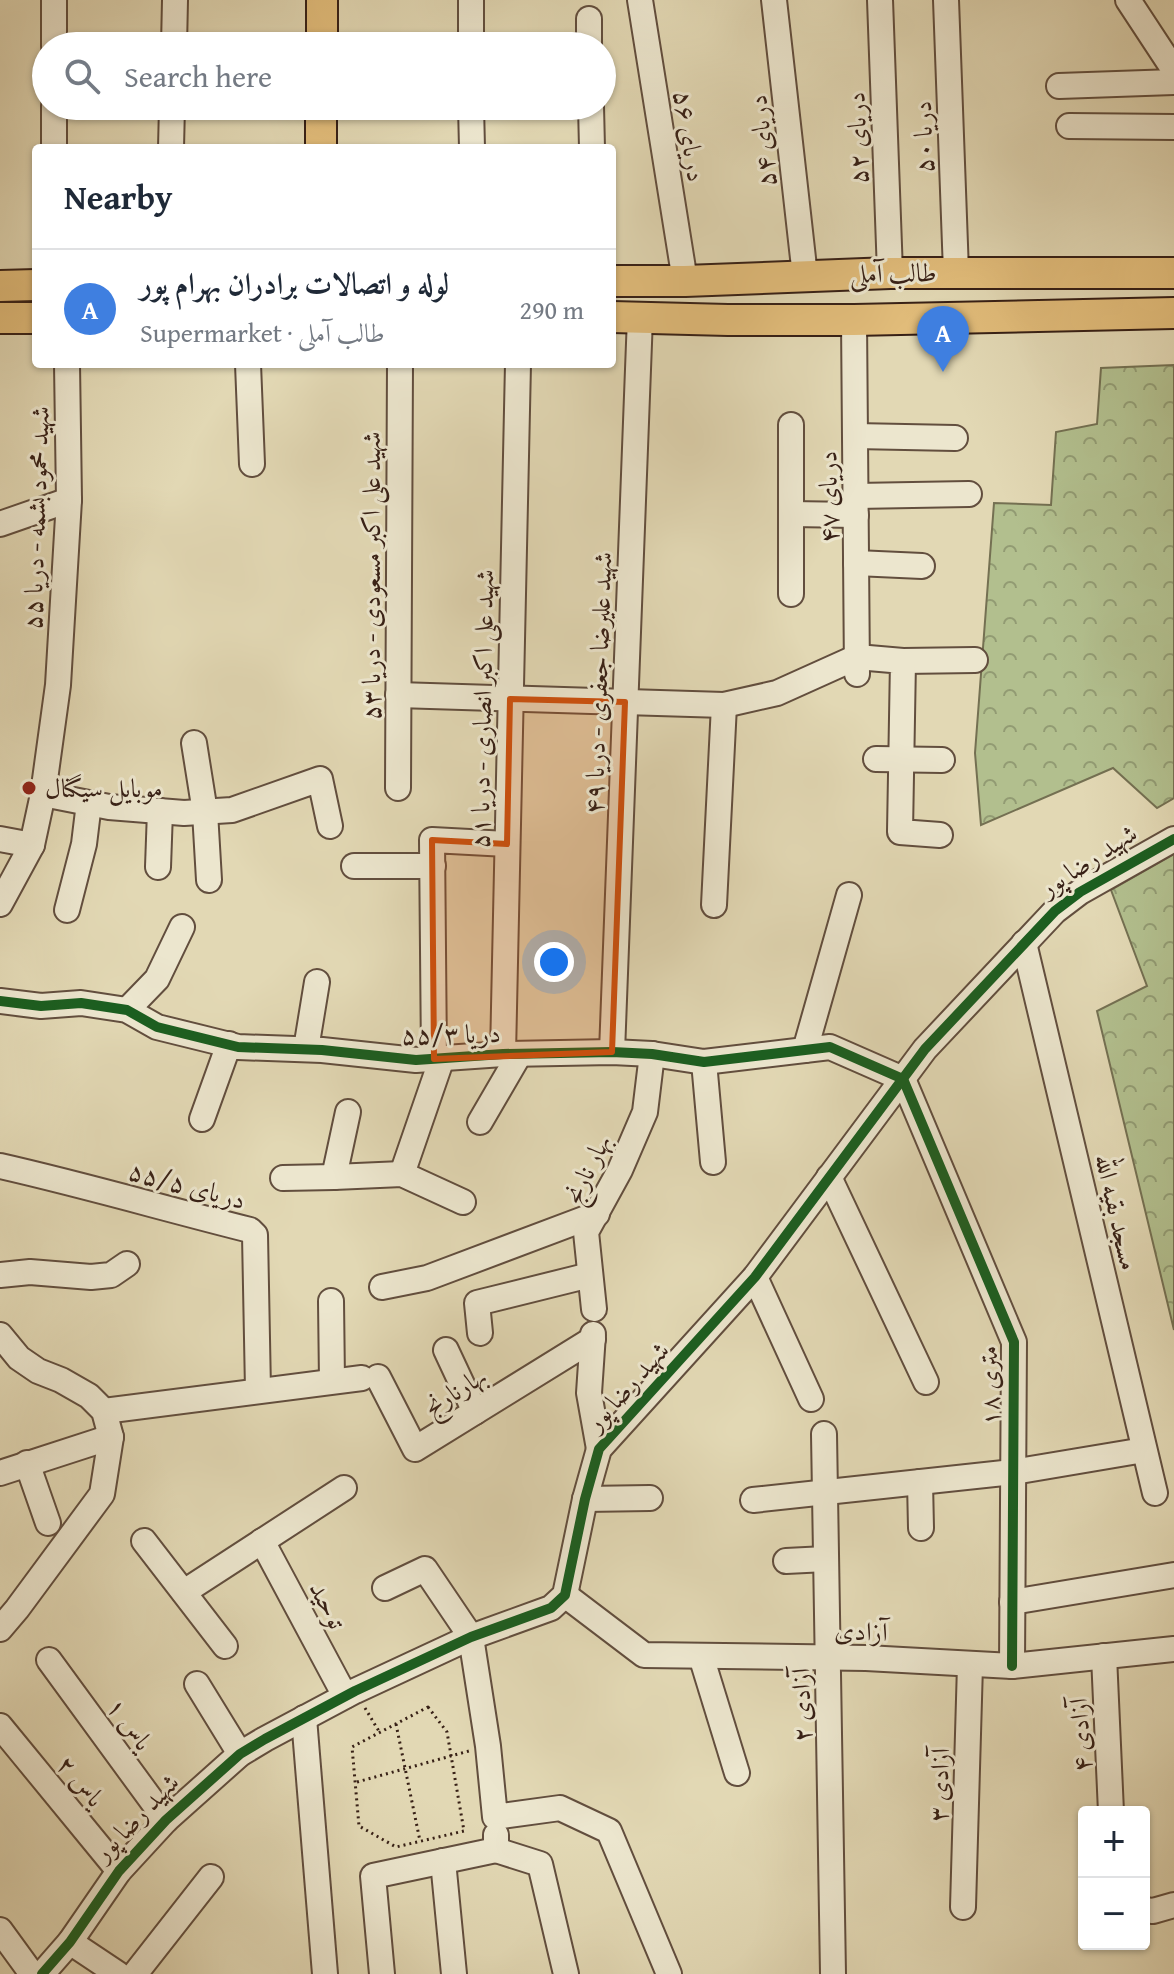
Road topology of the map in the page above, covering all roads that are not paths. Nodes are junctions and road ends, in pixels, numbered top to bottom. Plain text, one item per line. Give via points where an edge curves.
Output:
1 (54, 0) edge
2 (175, 0) edge
3 (322, 0) edge
4 (341, 0) edge
5 (471, 0) edge
6 (640, 0) edge
7 (774, 0) edge
8 (880, 0) edge
9 (946, 0) edge
10 (1128, 0) edge
11 (589, 19) dead end
12 (54, 32) edge
13 (174, 32) edge
14 (322, 32) edge
15 (341, 32) edge
16 (471, 32) edge
17 (589, 32) edge
18 (1174, 70) edge
19 (1174, 82) edge
20 (1059, 86) dead end
21 (54, 120) edge
22 (172, 120) edge
23 (471, 120) edge
24 (591, 120) edge
25 (1069, 126) dead end
26 (1174, 127) edge
27 (54, 144) edge
28 (171, 144) edge
29 (472, 144) edge
30 (592, 144) edge
31 (956, 272) junction
32 (890, 273) junction
33 (1174, 273) edge
34 (848, 274) junction
35 (805, 276) junction
36 (616, 281) edge
37 (685, 281) junction
38 (32, 285) edge
39 (0, 286) edge
40 (1174, 313) edge
41 (626, 317) edge
42 (0, 318) edge
43 (32, 318) edge
44 (894, 319) junction
45 (728, 320) junction
46 (854, 320) junction
47 (67, 368) edge
48 (248, 368) edge
49 (400, 368) edge
50 (518, 368) edge
51 (791, 425) dead end
52 (855, 436) junction
53 (955, 438) dead end
54 (252, 464) dead end
55 (969, 494) dead end
56 (69, 500) junction
57 (856, 505) junction
58 (791, 514) junction
59 (0, 524) edge
60 (856, 563) junction
61 (922, 566) dead end
62 (791, 594) dead end
63 (975, 660) dead end
64 (903, 661) junction
65 (857, 666) junction
66 (398, 695) junction
67 (510, 699) junction
68 (625, 702) junction
69 (724, 705) junction
70 (194, 743) dead end
71 (876, 759) dead end
72 (901, 759) junction
73 (942, 760) dead end
74 (398, 788) dead end
75 (43, 794) junction
76 (89, 803) junction
77 (160, 811) junction
78 (205, 812) junction
79 (330, 826) dead end
80 (940, 835) dead end
81 (0, 839) edge
82 (1174, 839) edge
83 (507, 844) junction
84 (32, 845) junction
85 (354, 866) dead end
86 (433, 866) junction
87 (158, 867) dead end
88 (209, 880) dead end
89 (849, 895) dead end
90 (0, 904) edge
91 (714, 905) dead end
92 (67, 910) dead end
93 (182, 927) dead end
94 (1024, 943) junction
95 (317, 982) dead end
96 (0, 1001) edge
97 (127, 1010) junction
98 (229, 1044) junction
99 (306, 1049) junction
100 (805, 1050) junction
101 (612, 1052) junction
102 (511, 1054) junction
103 (652, 1054) junction
104 (438, 1059) junction
105 (704, 1062) junction
106 (903, 1079) junction
107 (348, 1112) dead end
108 (202, 1119) dead end
109 (480, 1122) dead end
110 (713, 1162) dead end
111 (0, 1166) edge
112 (402, 1174) junction
113 (334, 1177) junction
114 (829, 1177) junction
115 (283, 1178) dead end
116 (463, 1202) dead end
117 (597, 1214) junction
118 (127, 1264) dead end
119 (0, 1275) edge
120 (590, 1275) junction
121 (755, 1277) junction
122 (382, 1287) dead end
123 (331, 1301) dead end
124 (594, 1309) dead end
125 (480, 1333) dead end
126 (0, 1335) edge
127 (446, 1350) dead end
128 (332, 1381) junction
129 (926, 1382) dead end
130 (258, 1390) junction
131 (811, 1399) dead end
132 (104, 1411) junction
133 (475, 1412) junction
134 (824, 1434) dead end
135 (111, 1437) junction
136 (599, 1449) junction
137 (1144, 1450) junction
138 (27, 1463) junction
139 (1013, 1472) junction
140 (0, 1473) edge
141 (920, 1482) junction
142 (344, 1488) dead end
143 (826, 1492) junction
144 (1155, 1493) dead end
145 (650, 1498) dead end
146 (585, 1499) junction
147 (753, 1500) dead end
148 (48, 1523) dead end
149 (921, 1528) dead end
150 (144, 1541) dead end
151 (262, 1541) junction
152 (826, 1559) junction
153 (786, 1561) dead end
154 (1174, 1575) edge
155 (385, 1588) dead end
156 (184, 1592) junction
157 (565, 1595) junction
158 (1012, 1602) junction
159 (0, 1629) edge
160 (471, 1637) junction
161 (225, 1646) dead end
162 (1174, 1649) edge
163 (701, 1656) junction
164 (1104, 1656) junction
165 (828, 1658) junction
166 (49, 1660) dead end
167 (970, 1665) junction
168 (1012, 1666) junction
169 (197, 1684) dead end
170 (350, 1693) junction
171 (304, 1718) junction
172 (0, 1726) edge
173 (240, 1754) junction
174 (737, 1773) dead end
175 (1111, 1806) edge
176 (495, 1817) junction
177 (166, 1820) junction
178 (496, 1850) junction
179 (443, 1861) junction
180 (119, 1871) junction
181 (211, 1877) dead end
182 (1174, 1905) edge
183 (963, 1907) dead end
184 (1150, 1911) edge
185 (0, 1930) edge
186 (70, 1942) junction
187 (32, 1974) edge
188 (42, 1974) edge
189 (118, 1974) edge
190 (135, 1974) edge
191 (325, 1974) edge
192 (382, 1974) edge
193 (454, 1974) edge
194 (566, 1974) edge
195 (669, 1974) edge
196 (833, 1974) edge

1 - 12 street
2 - 13 street
3 - 14 main road
4 - 15 main road
5 - 16 street
6 - 37 street, دریای ۵۶
7 - 35 street, دریای ۵۴
8 - 32 street, دریای ۵۲
9 - 31 street, دریا ۵۰
10 - 18 street
11 - 17 street
19 - 20 street
21 - 27 street
22 - 28 street
23 - 29 street
24 - 30 street
25 - 26 street
31 - 32 main road, طالب آملی
31 - 33 main road, طالب آملی
32 - 34 main road, طالب آملی
34 - 35 main road, طالب آملی
34 - 44 main road via 821,285 826,303
35 - 37 main road, طالب آملی
36 - 37 main road, طالب آملی
37 - 45 main road via 757,286 773,295 769,310
38 - 39 main road
40 - 44 main road, طالب آملی
41 - 45 main road, طالب آملی
41 - 68 street, شهید علیرضا جعفری - دریا ۴۹
42 - 43 main road
44 - 46 main road, طالب آملی
45 - 46 main road, طالب آملی
46 - 52 street, دریای ۴۷
47 - 56 street, شهید محمود بشمه - دریا ۵۵
48 - 54 street
49 - 66 street, شهید علی اکبر مسعودی - دریا ۵۳
50 - 67 street, شهید علی اکبر انصاری - دریا ۵۱
51 - 58 street
52 - 53 street
52 - 57 street, دریای ۴۷
55 - 57 street
56 - 59 street
56 - 75 street, شهید محمود بشمه - دریا ۵۵ via 58,685
57 - 58 street
57 - 60 street, دریای ۴۷
58 - 62 street
60 - 61 street
60 - 65 street, دریای ۴۷
63 - 64 street
64 - 65 street
64 - 72 street
65 - 69 street
66 - 67 street
66 - 74 street, شهید علی اکبر مسعودی - دریا ۵۳
67 - 68 street
67 - 83 street, شهید علی اکبر انصاری - دریا ۵۱
68 - 69 street
68 - 101 street, شهید علیرضا جعفری - دریا ۴۹
69 - 91 street
70 - 78 street
71 - 72 street
72 - 73 street
72 - 80 street via 900,832
75 - 76 street
75 - 84 street, شهید محمود بشمه - دریا ۵۵
76 - 77 street
76 - 92 street
77 - 78 street
77 - 87 street
78 - 79 street via 232,810 320,779
78 - 88 street
81 - 84 street
82 - 94 street, شهید رضا پور via 1066,902
83 - 86 street via 432,840
83 - 102 street, شهید علی اکبر انصاری - دریا ۵۱
84 - 90 street, شهید محمود بشمه - دریا ۵۵
85 - 86 street
86 - 104 street
89 - 100 street
93 - 97 street via 157,979
94 - 106 street, شهید رضا پور
94 - 137 street, مسجد بقیه الله
95 - 99 street
96 - 97 street, دریا ۵۵/۳
97 - 98 street, دریا ۵۵/۳ via 157,1027
98 - 99 street, دریا ۵۵/۳
98 - 108 street
99 - 104 street, دریا ۵۵/۳
100 - 105 street, دریا ۵۵/۳
100 - 106 street, دریا ۵۵/۳ via 830,1047
101 - 102 street, دریا ۵۵/۳
101 - 103 street, دریا ۵۵/۳
102 - 104 street, دریا ۵۵/۳
102 - 109 street
103 - 105 street, دریا ۵۵/۳
103 - 117 street, بهار نارنج via 645,1112
104 - 112 street
105 - 110 street
106 - 114 street, شهید رضا پور
106 - 139 street, ۱۸ متری via 1014,1342
107 - 113 street
111 - 130 street, دریای ۵۵/۵ via 250,1230 255,1235
112 - 113 street
112 - 116 street
113 - 115 street
114 - 121 street, شهید رضا پور
114 - 129 street
117 - 120 street, بهار نارنج via 586,1232
117 - 122 street via 427,1278
118 - 119 street via 111,1275 91,1277
120 - 124 street, بهار نارنج
120 - 125 street via 477,1303
121 - 131 street
121 - 136 street, شهید رضا پور
123 - 128 street
126 - 132 street via 19,1358 89,1396
127 - 133 street
128 - 130 street
128 - 133 street, بهارنارنج via 370,1377 415,1449
130 - 132 street
132 - 135 street
133 - 136 street, بهارنارنج via 593,1336 589,1393
134 - 143 street, آزادی ۲
135 - 138 street
135 - 159 street via 102,1494
136 - 146 street, شهید رضا پور
137 - 139 street
137 - 144 street, مسجد بقیه الله
138 - 140 street
138 - 148 street
139 - 141 street
139 - 158 street, ۱۸ متری
141 - 143 street
141 - 149 street
142 - 151 street
143 - 147 street
143 - 152 street, آزادی ۲
145 - 146 street
146 - 157 street, شهید رضا پور
150 - 156 street
151 - 156 street
151 - 170 street, توحید
152 - 153 street
152 - 165 street, آزادی ۲
154 - 158 street
155 - 160 street via 425,1569
156 - 161 street
157 - 160 street, شهید رضا پور via 551,1608
157 - 163 street, آزادی via 644,1655
158 - 168 street, ۱۸ متری
160 - 170 street, شهید رضا پور
160 - 176 street
162 - 164 street, آزادی
163 - 165 street, آزادی
163 - 174 street
164 - 168 street, آزادی
164 - 175 street, آزادی ۴
165 - 167 street, آزادی
165 - 196 street, آزادی ۲
166 - 177 street, یاس ۱
167 - 168 street, آزادی
167 - 183 street, آزادی ۳
169 - 173 street
170 - 171 street, شهید رضا پور
171 - 173 street, شهید رضا پور
171 - 191 street
172 - 180 street, یاس ۲
173 - 177 street, شهید رضا پور
176 - 178 street
176 - 195 street via 560,1808 609,1831
177 - 180 street, شهید رضا پور
178 - 179 street
178 - 194 street via 540,1864
179 - 192 street via 373,1876
179 - 193 street
180 - 186 street, شهید رضا پور
181 - 190 street
182 - 184 street
185 - 187 street
186 - 188 street, شهید رضا پور
186 - 189 street

